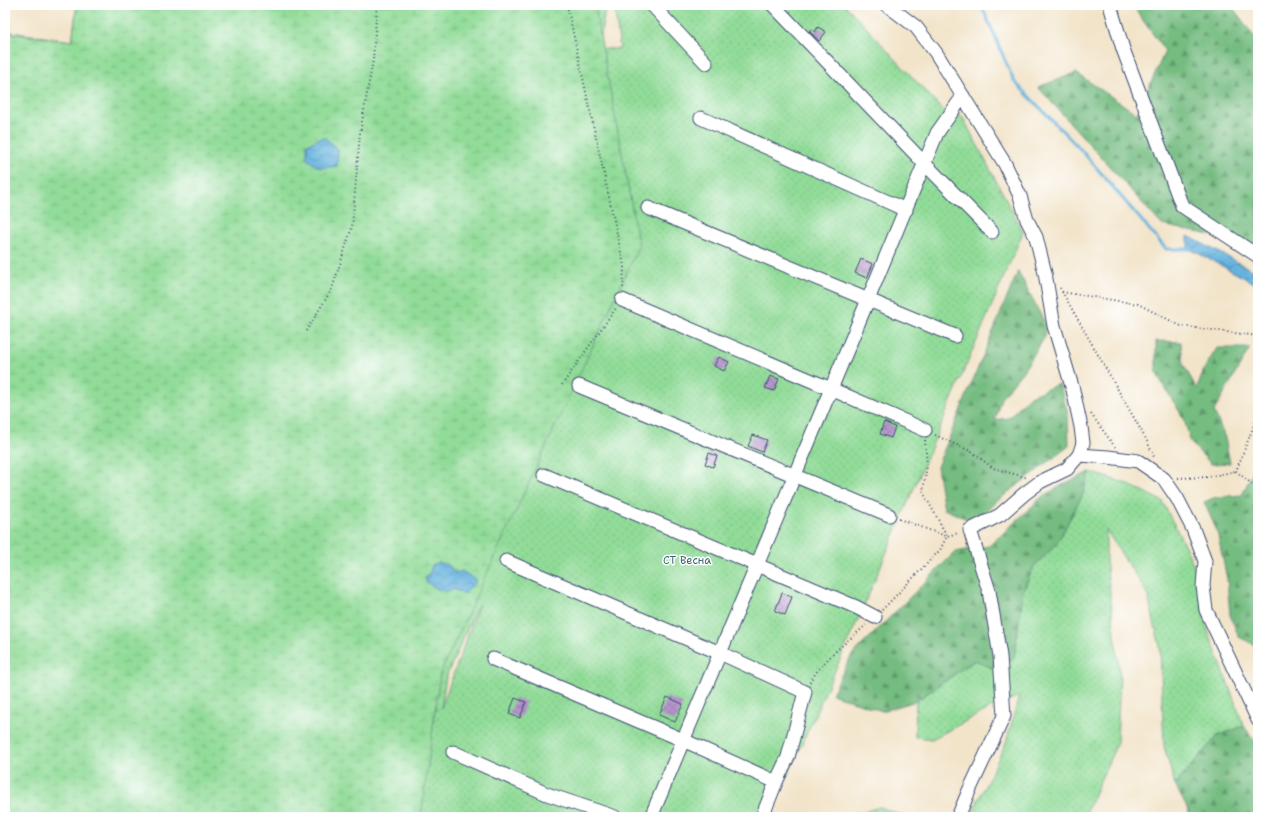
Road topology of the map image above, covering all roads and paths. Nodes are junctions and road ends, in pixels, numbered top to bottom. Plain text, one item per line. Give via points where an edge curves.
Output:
1 (377, 5) edge
2 (567, 5) edge
3 (652, 5) edge
4 (772, 5) edge
5 (887, 5) edge
6 (1110, 5) edge
7 (706, 63) dead end
8 (963, 96) junction
9 (700, 118) dead end
10 (925, 164) junction
11 (648, 208) dead end
12 (906, 210) junction
13 (992, 232) dead end
14 (1258, 256) edge
15 (1059, 286) dead end
16 (1062, 292) junction
17 (622, 300) junction
18 (868, 301) junction
19 (306, 332) dead end
20 (955, 336) dead end
21 (1258, 336) edge
22 (562, 385) dead end
23 (579, 386) dead end
24 (831, 389) junction
25 (1088, 410) dead end
26 (1258, 415) edge
27 (925, 430) junction
28 (1116, 448) dead end
29 (1078, 456) junction
30 (1236, 471) junction
31 (544, 475) dead end
32 (794, 476) junction
33 (1164, 479) junction
34 (1040, 482) junction
35 (1258, 489) edge
36 (889, 515) joint
37 (970, 530) junction
38 (947, 536) junction
39 (506, 561) dead end
40 (757, 565) junction
41 (875, 616) junction
42 (720, 653) junction
43 (493, 659) dead end
44 (805, 692) junction
45 (1258, 720) edge
46 (683, 740) junction
47 (453, 752) dead end
48 (776, 782) junction
49 (615, 817) edge
50 (651, 817) edge
51 (762, 817) edge
52 (958, 817) edge

1 - 19 path via 374,60 360,133 352,227 332,289
2 - 17 path via 624,266
3 - 7 street
4 - 10 street
5 - 8 street via 916,27
6 - 14 street via 1123,49 1182,206
8 - 10 street via 938,133
8 - 29 street via 1006,164 1036,237 1054,326 1081,427 1083,443
9 - 12 street
10 - 12 street
10 - 13 street
11 - 18 street
12 - 18 street
15 - 16 path
16 - 21 path via 1138,304 1181,326
16 - 33 path via 1146,438
17 - 22 path
17 - 24 street
18 - 20 street
18 - 24 street
23 - 32 street
24 - 27 street
24 - 32 street
25 - 28 path
26 - 30 path
27 - 34 path via 972,452 993,468
27 - 38 path via 927,465 923,492
29 - 33 street via 1138,461
29 - 34 street via 1067,469
30 - 33 path via 1208,477
30 - 35 path
31 - 40 street
32 - 36 street
32 - 40 street
33 - 45 street via 1193,529 1205,561 1203,586 1206,610
34 - 37 street via 1000,515
36 - 38 path
37 - 38 path
37 - 52 street via 989,591 1000,656 1004,716
38 - 41 path via 940,550
39 - 42 street
40 - 41 street
40 - 42 street
41 - 44 path via 828,660 813,677
42 - 44 street
42 - 46 street
43 - 46 street
44 - 48 street via 788,757
46 - 48 street
46 - 50 street
47 - 49 street via 547,794
48 - 51 street

